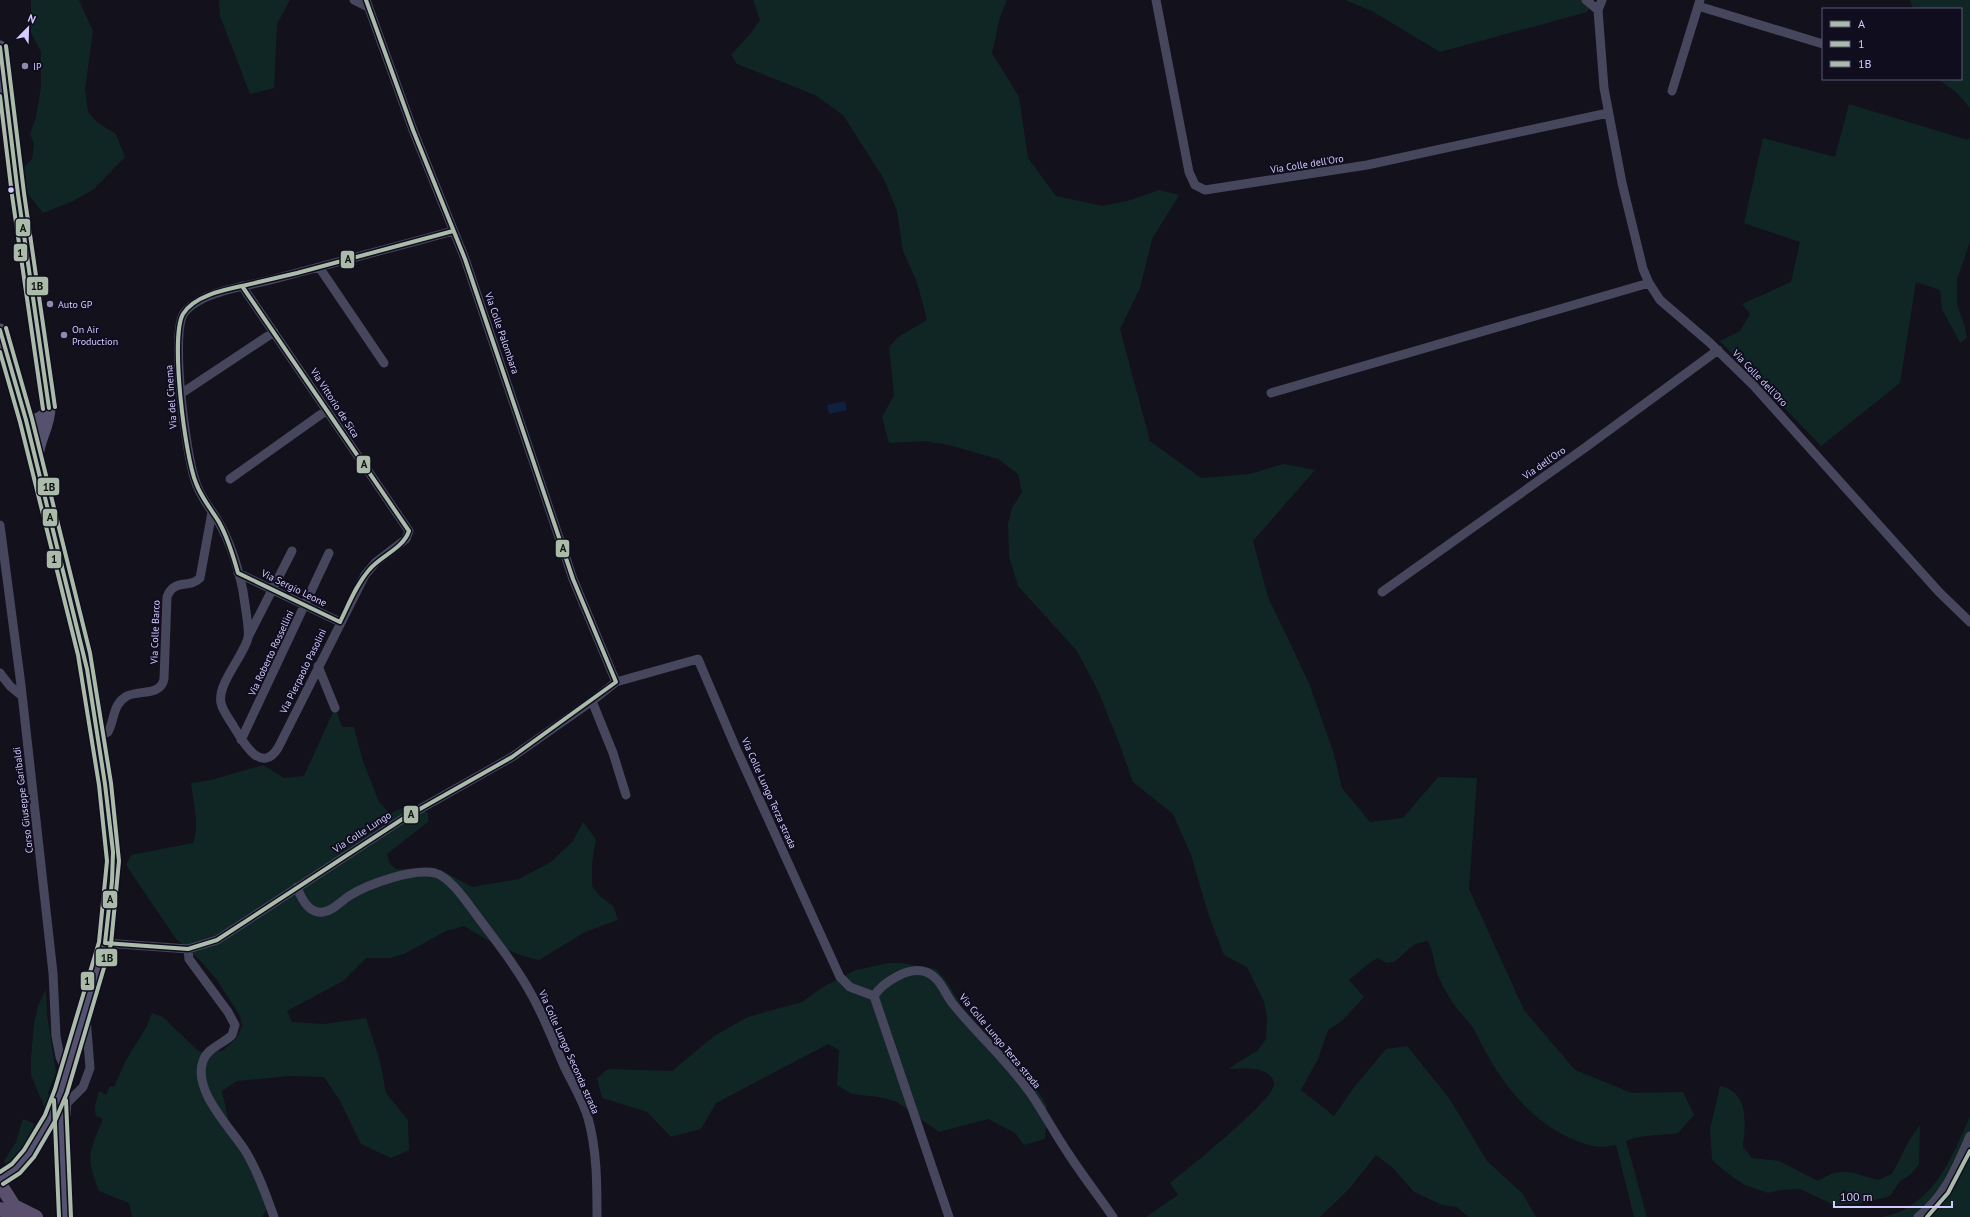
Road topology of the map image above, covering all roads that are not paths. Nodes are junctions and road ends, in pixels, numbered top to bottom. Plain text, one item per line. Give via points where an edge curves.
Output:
1 (354, 0) edge
2 (1156, 0) edge
3 (1586, 0) edge
4 (1602, 0) edge
5 (1699, 3) edge
6 (367, 4) edge
7 (1598, 10) junction
8 (1822, 44) edge
9 (0, 47) edge
10 (1672, 91) dead end
11 (1608, 113) junction
12 (454, 231) junction
13 (319, 267) junction
14 (1648, 283) junction
15 (242, 286) junction
16 (0, 330) edge
17 (274, 332) junction
18 (1718, 350) junction
19 (384, 363) dead end
20 (182, 393) junction
21 (1271, 393) dead end
22 (49, 408) junction
23 (327, 410) junction
24 (30, 423) junction
25 (44, 433) junction
26 (36, 462) junction
27 (230, 479) dead end
28 (212, 512) junction
29 (0, 525) edge
30 (409, 532) joint
31 (292, 551) dead end
32 (329, 553) dead end
33 (238, 573) junction
34 (273, 590) junction
35 (1382, 592) dead end
36 (305, 605) junction
37 (340, 622) junction
38 (1970, 622) edge
39 (248, 637) junction
40 (318, 666) junction
41 (0, 673) edge
42 (616, 682) junction
43 (22, 696) junction
44 (592, 701) junction
45 (335, 708) dead end
46 (97, 736) junction
47 (241, 740) junction
48 (626, 795) dead end
49 (297, 887) junction
50 (105, 943) junction
51 (188, 949) junction
52 (874, 996) junction
53 (82, 1031) junction
54 (67, 1073) junction
55 (61, 1091) junction
56 (46, 1126) junction
57 (60, 1130) junction
58 (1970, 1136) edge
59 (62, 1170) junction
60 (0, 1179) edge
61 (0, 1184) edge
62 (0, 1209) edge
63 (20, 1217) edge
64 (36, 1217) edge
65 (65, 1217) edge
66 (274, 1217) edge
67 (598, 1217) edge
68 (949, 1217) edge
69 (1113, 1217) edge
70 (1918, 1217) edge

1 - 6 street, Via Colle Palombara
2 - 11 street, Via Colle dell'Oro via 1189,172 1195,185 1205,190 1367,165
3 - 7 street
4 - 7 street, Via Colle dell'Oro
5 - 8 street
5 - 10 street
6 - 12 street, Via Colle Palombara via 413,130
7 - 11 street, Via Colle dell'Oro
9 - 22 main road
11 - 14 street, Via Colle dell'Oro via 1622,183
12 - 13 street, Via del Cinema
12 - 42 street, Via Colle Palombara via 573,579
13 - 15 street, Via del Cinema
13 - 19 street
14 - 18 street, Via Colle dell'Oro via 1660,300
14 - 21 street
15 - 17 street, Via Vittorio de Sica
15 - 20 street, Via del Cinema via 206,297 191,306 183,315 178,336
16 - 24 main road
17 - 20 street
17 - 23 street, Via Vittorio de Sica
18 - 35 street, Via dell'Oro
18 - 38 street, Via Colle dell'Oro via 1754,386 1939,592
20 - 28 street, Via del Cinema via 186,441 193,474 199,492
22 - 24 main road via 44,417
22 - 25 main road
23 - 27 street
23 - 30 street, Via Vittorio de Sica
24 - 25 main road via 43,424
24 - 26 main road
25 - 26 main road via 38,446
26 - 46 main road via 84,654
28 - 33 street, Via del Cinema via 228,540
28 - 46 street, Via Colle Barco via 200,578 175,586 167,597 162,686 155,690 129,695 122,700 114,711 108,732
29 - 43 street, Corso Giuseppe Garibaldi
30 - 37 street, Via Pierpaolo Pasolini via 406,539 370,569
31 - 34 street
32 - 36 street, Via Roberto Rossellini
33 - 34 street, Via Sergio Leone
33 - 39 street, Via del Cinema
34 - 36 street, Via Sergio Leone
34 - 39 street
36 - 37 street, Via Sergio Leone
36 - 47 street, Via Roberto Rossellini
37 - 40 street, Via Pierpaolo Pasolini
39 - 47 street via 224,687 221,699 224,710
40 - 45 street
40 - 47 street, Via Pierpaolo Pasolini via 273,754 265,758 258,756 247,749
41 - 43 street
42 - 44 street, Via Colle Lungo
42 - 52 street, Via Colle Lungo Terza strada via 698,659 840,977 850,986
43 - 54 street, Corso Giuseppe Garibaldi via 53,973 56,1036 60,1057
44 - 48 street
44 - 49 street, Via Colle Lungo via 512,757 404,818
46 - 50 main road via 106,790 113,861
49 - 51 street, Via Colle Lungo via 216,940
49 - 67 street, Via Colle Lungo Seconda strada via 308,906 322,912 330,910 360,890 396,877 428,872 438,874 447,880 518,971 545,1020 581,1100 588,1117 594,1148
50 - 51 street, Via Colle Lungo
50 - 53 main road via 88,999
51 - 66 street via 189,960 235,1025 232,1035 212,1049 203,1060 201,1070 206,1091 226,1127 246,1151
52 - 68 street
52 - 69 street, Via Colle Lungo Terza strada via 884,984 904,974 926,972 934,977 954,1005 1004,1060 1030,1094
53 - 54 main road
53 - 59 street via 90,1068 83,1087 66,1105 66,1150
54 - 55 main road
55 - 56 main road
55 - 57 main road
56 - 57 street via 54,1121
56 - 60 main road via 20,1165
57 - 59 main road
58 - 70 street via 1956,1169 1939,1197
59 - 65 main road
61 - 64 main road via 14,1206
62 - 63 main road

